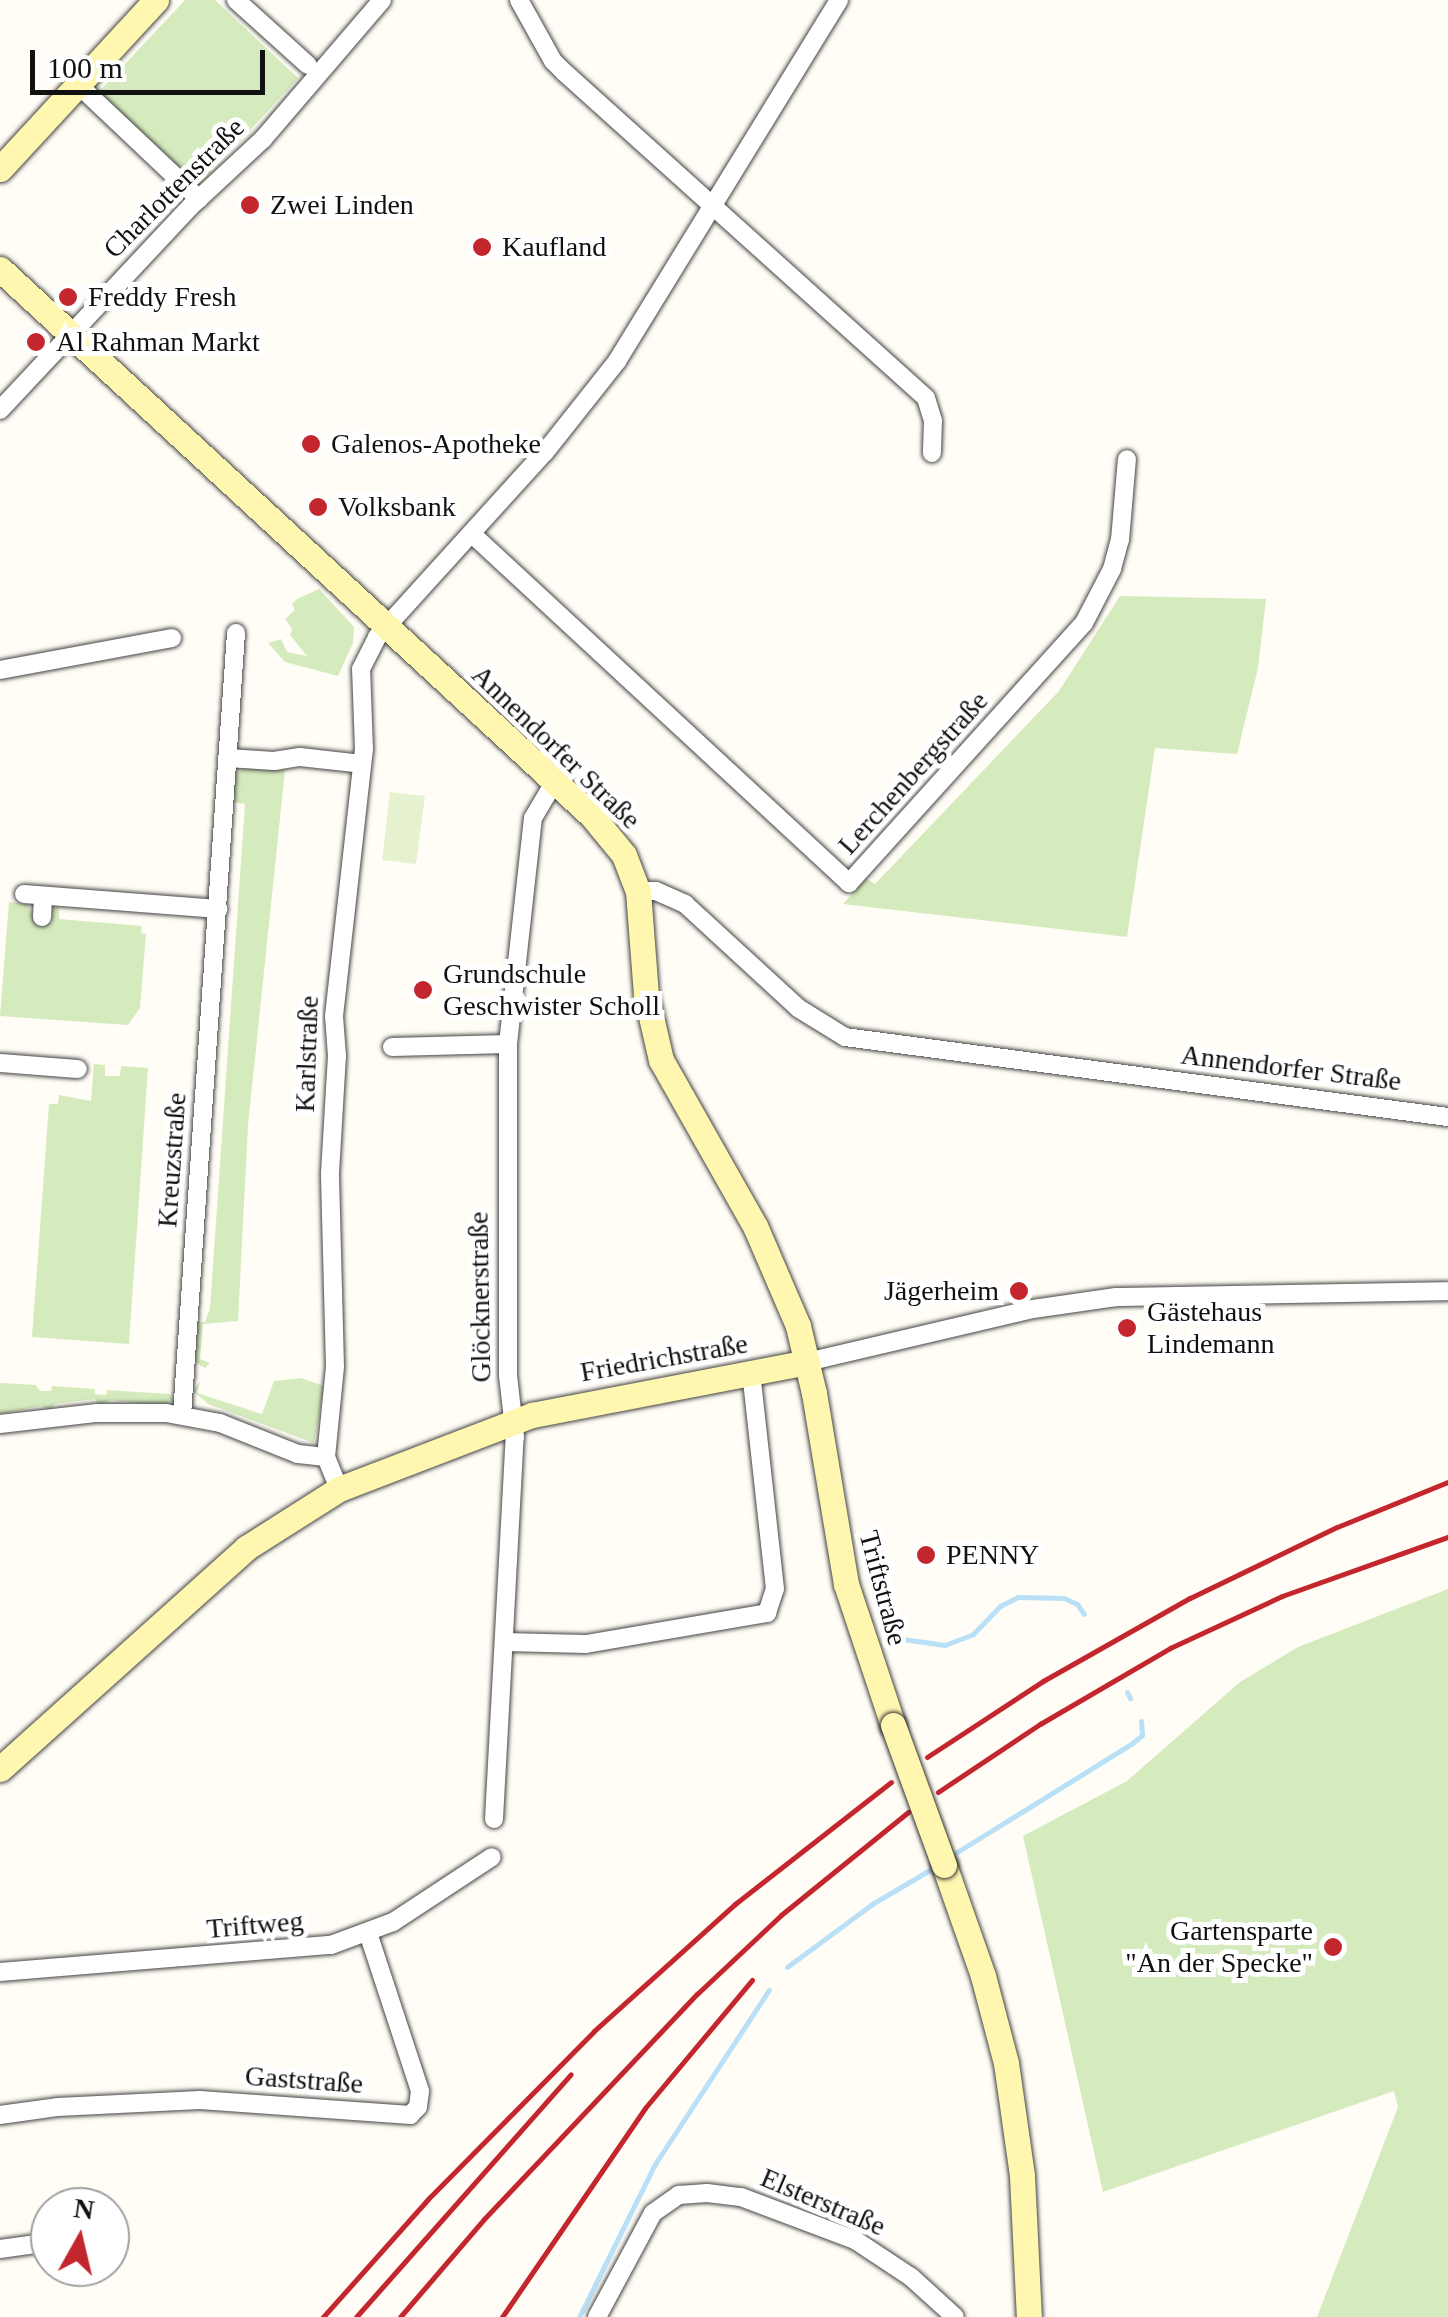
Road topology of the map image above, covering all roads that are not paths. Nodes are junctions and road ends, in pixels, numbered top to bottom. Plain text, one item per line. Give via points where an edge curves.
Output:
1 (156, 0) edge
2 (236, 0) edge
3 (382, 0) edge
4 (839, 0) edge
5 (521, 2) edge
6 (308, 65) dead end
7 (88, 94) dead end
8 (0, 169) edge
9 (199, 199) junction
10 (714, 208) junction
11 (0, 269) edge
12 (70, 335) junction
13 (0, 410) edge
14 (932, 453) dead end
15 (1127, 459) dead end
16 (472, 534) junction
17 (386, 626) junction
18 (236, 633) dead end
19 (172, 638) dead end
20 (0, 670) edge
21 (228, 758) junction
22 (362, 764) junction
23 (555, 781) junction
24 (638, 891) junction
25 (24, 894) dead end
26 (43, 896) junction
27 (218, 909) junction
28 (42, 917) dead end
29 (508, 1044) junction
30 (392, 1046) dead end
31 (0, 1063) edge
32 (78, 1069) dead end
33 (1448, 1117) edge
34 (1448, 1291) edge
35 (808, 1362) junction
36 (751, 1373) junction
37 (182, 1415) junction
38 (513, 1421) junction
39 (0, 1424) edge
40 (326, 1457) junction
41 (340, 1489) junction
42 (504, 1642) junction
43 (0, 1769) edge
44 (494, 1819) dead end
45 (492, 1857) dead end
46 (368, 1933) junction
47 (0, 1972) edge
48 (0, 2115) edge
49 (30, 2245) edge
50 (0, 2249) edge
51 (597, 2317) edge
52 (956, 2317) edge
53 (1029, 2317) edge

1 - 8 main road
2 - 6 street
3 - 9 street, Charlottenstraße via 263,138
4 - 10 street
5 - 10 street via 553,61
7 - 9 street
9 - 12 street, Charlottenstraße
10 - 14 street via 926,398 934,421
10 - 16 street via 598,386
11 - 12 main road, Annendorfer Straße
12 - 13 street, Charlottenstraße
12 - 17 main road, Annendorfer Straße
15 - 16 street, Lerchenbergstraße via 1116,554 1084,623 849,883
16 - 17 street
17 - 22 street, Karlstraße via 361,669
17 - 23 main road, Annendorfer Straße
18 - 21 street, Kreuzstraße
19 - 20 street
21 - 22 street
21 - 27 street, Kreuzstraße
22 - 40 street, Karlstraße via 334,1016 335,1368
23 - 24 main road, Annendorfer Straße via 616,843
23 - 29 street, Glöcknerstraße via 533,818
24 - 33 street, Annendorfer Straße via 685,904 798,1008 845,1037
24 - 35 main road, Triftstraße via 646,995 661,1060 755,1226
25 - 26 street
26 - 27 street
26 - 28 street
27 - 37 street, Kreuzstraße
29 - 30 street
29 - 38 street, Glöcknerstraße
31 - 32 street
34 - 35 street, Friedrichstraße via 1116,1297 1033,1309
35 - 36 main road, Friedrichstraße
35 - 53 main road, Triftstraße, bridge via 846,1584 983,1976 1006,2063 1022,2176
36 - 38 main road, Friedrichstraße
36 - 42 street via 776,1589 767,1613 586,1644
37 - 39 street via 96,1413
37 - 40 street
38 - 41 main road, Friedrichstraße
38 - 42 street, Glöcknerstraße
40 - 41 street, Karlstraße
41 - 43 main road, Friedrichstraße via 281,1522 220,1569
42 - 44 street, Glöcknerstraße
45 - 46 street, Triftweg
46 - 47 street, Triftweg via 283,1952
46 - 48 street, Gaststraße via 420,2091 410,2114 200,2100
49 - 50 street
51 - 52 street, Elsterstraße via 653,2214 678,2195 708,2192 771,2206 856,2240

